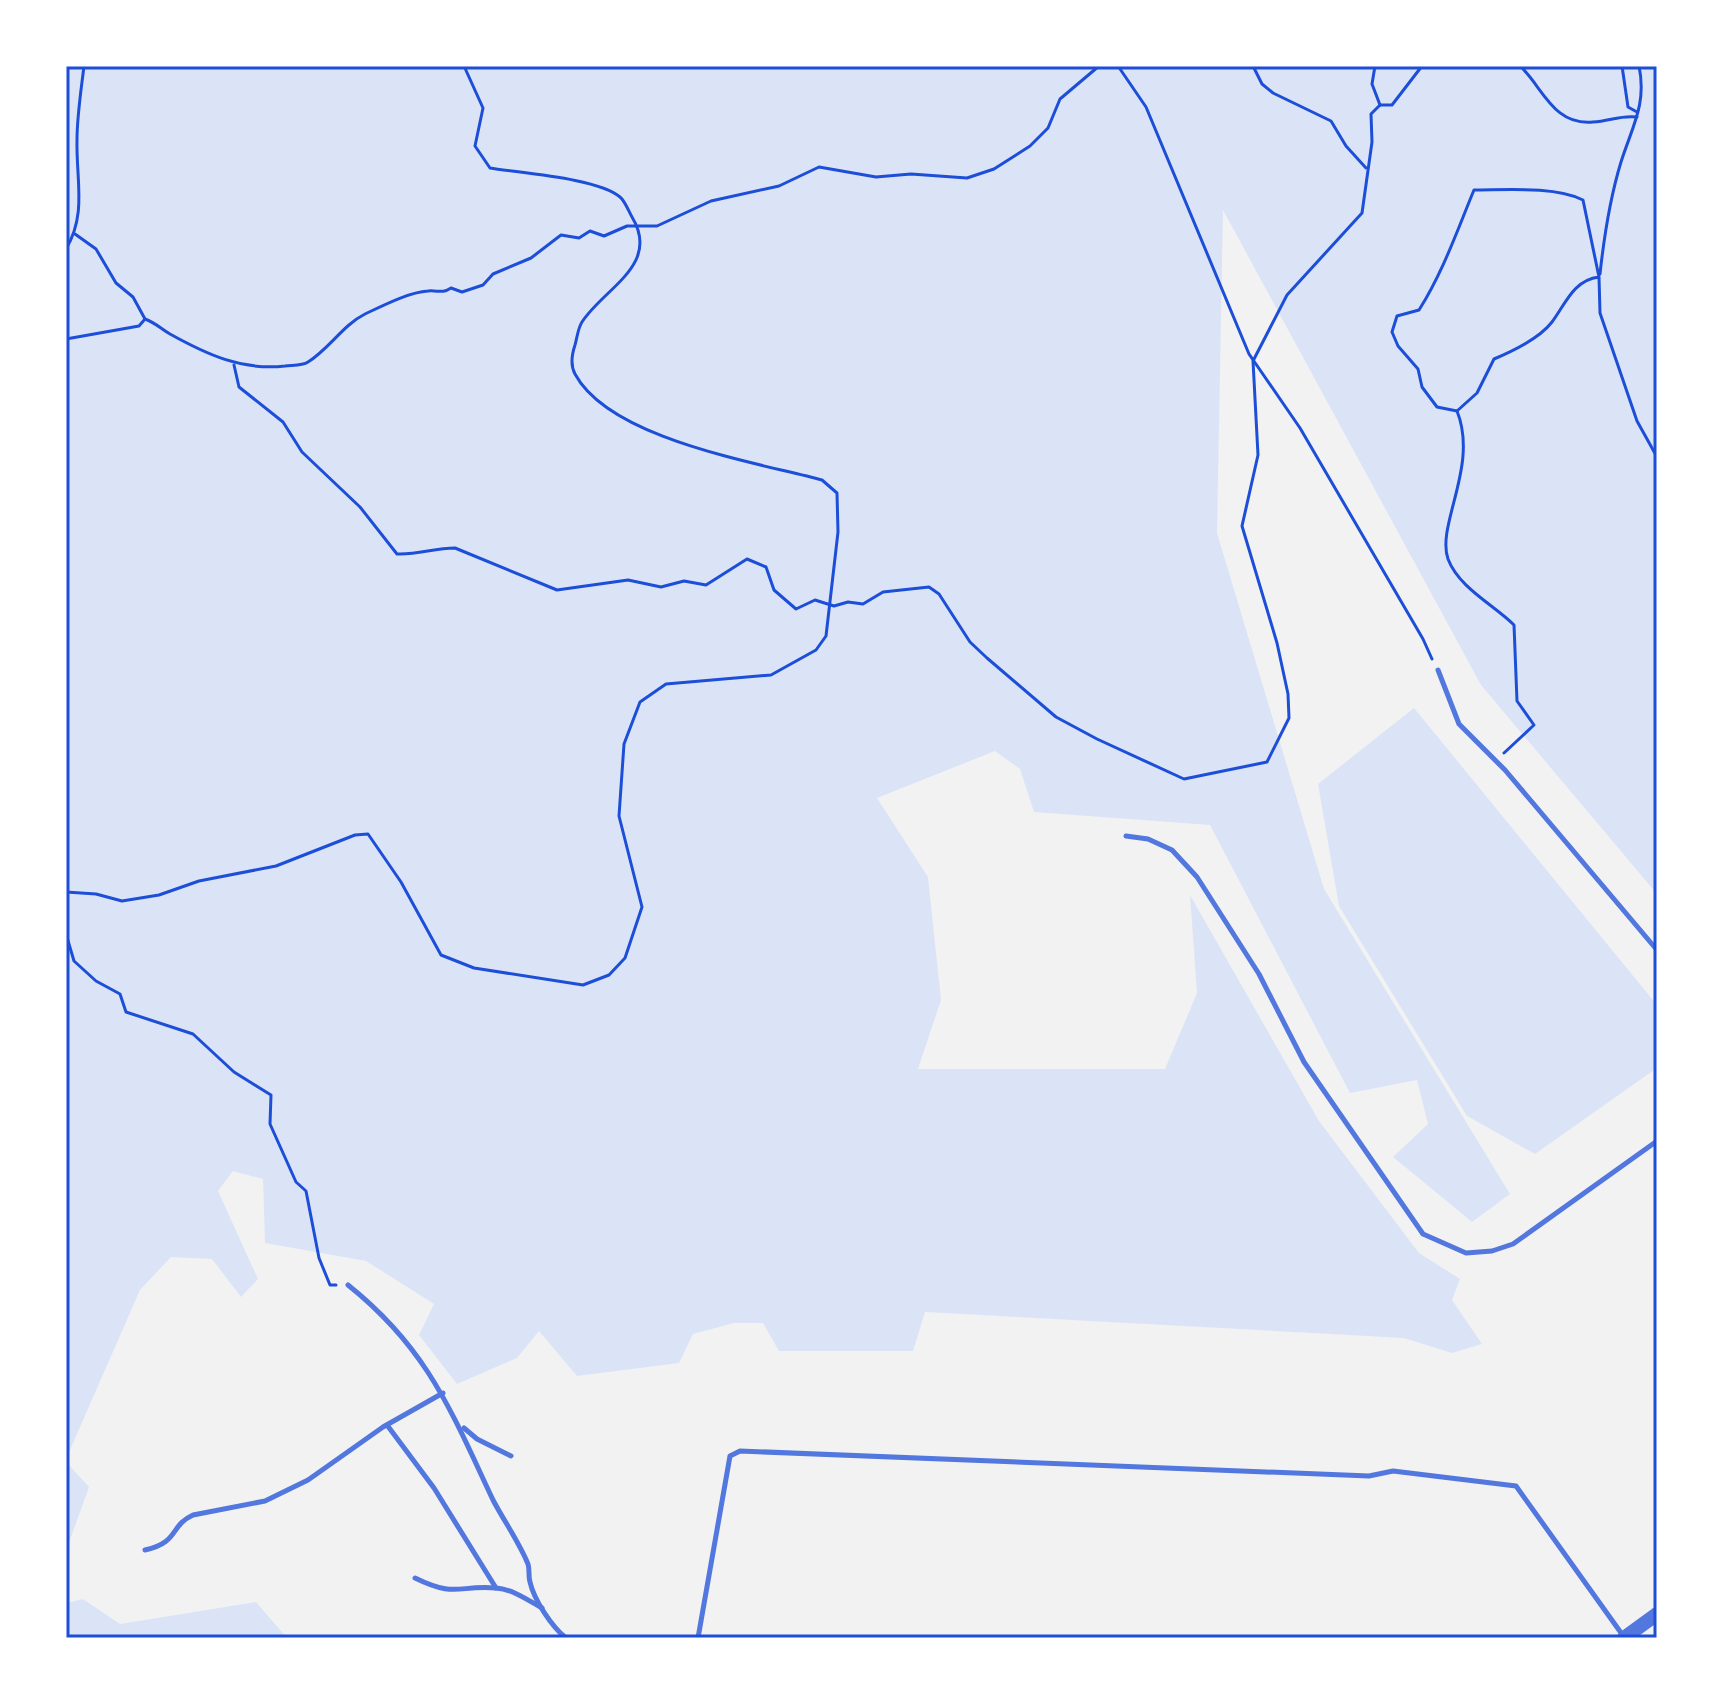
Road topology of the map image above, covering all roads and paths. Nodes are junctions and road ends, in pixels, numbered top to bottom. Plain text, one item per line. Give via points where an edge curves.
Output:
1 (84, 66) edge
2 (464, 66) edge
3 (1099, 66) edge
4 (1118, 66) edge
5 (1253, 66) edge
6 (1375, 66) edge
7 (1422, 66) edge
8 (1520, 66) edge
9 (1622, 66) edge
10 (1639, 66) edge
11 (1380, 105) junction
12 (1637, 115) junction
13 (1366, 168) junction
14 (638, 226) junction
15 (75, 234) junction
16 (66, 249) edge
17 (1599, 277) junction
18 (145, 319) junction
19 (66, 339) edge
20 (1253, 361) junction
21 (234, 365) junction
22 (1457, 411) junction
23 (1657, 457) edge
24 (830, 606) junction
25 (1438, 670) joint
26 (1496, 761) junction
27 (1126, 836) dead end
28 (66, 892) edge
29 (66, 934) edge
30 (1657, 950) edge
31 (1657, 1141) edge
32 (348, 1285) joint
33 (443, 1393) junction
34 (387, 1425) junction
35 (461, 1426) junction
36 (511, 1456) dead end
37 (145, 1550) dead end
38 (415, 1578) dead end
39 (496, 1588) junction
40 (544, 1609) junction
41 (1657, 1614) edge
42 (566, 1638) edge
43 (581, 1638) edge
44 (629, 1638) edge
45 (698, 1638) edge
46 (1624, 1638) edge

1 - 15 path via 77,141 81,211
2 - 14 path via 483,108 475,146 490,168 566,177 620,196
3 - 14 path via 1060,99 1048,128 1030,146 967,178 876,177 819,167 779,186 711,201 657,226
4 - 20 path via 1146,107
5 - 13 path via 1273,93 1331,121
6 - 11 path via 1372,84
7 - 11 path via 1392,105
8 - 12 path via 1543,99 1568,117 1591,123
9 - 12 path via 1628,107
10 - 12 path via 1644,90
11 - 13 path via 1371,114
12 - 17 path via 1621,162
13 - 20 path via 1362,213 1287,295
14 - 21 path via 604,236 590,231 579,238 561,235 483,285 462,292 427,291 362,316 306,364
14 - 24 path via 633,269 581,323 572,356 574,372 592,396 658,435 822,480 837,493
15 - 16 path
15 - 18 path via 96,249
17 - 22 path via 1587,279 1563,301 1540,333 1494,359 1477,393
17 - 22 path via 1583,200 1532,190 1474,190 1433,286 1419,310 1397,316 1392,332 1437,407
17 - 23 path via 1600,313 1637,421
18 - 19 path via 139,326
18 - 21 path
20 - 24 path via 1258,455 1242,526 1277,643 1289,718 1267,762 1184,779 1097,739 1056,717 987,658 929,587 883,592 863,604
20 - 25 path via 1300,428
21 - 24 path via 239,387 283,422 302,452 360,507 397,554 455,548 557,590 628,580 661,587 684,581 706,585 747,559 766,567 774,590 790,607 815,600
22 - 26 path via 1465,444 1448,558 1473,591 1514,625 1517,701 1534,725
24 - 28 path via 826,636 795,664 750,679 666,684 640,702 624,744 619,816 642,907 625,958 609,975 583,985 474,968 441,955 368,834 276,866 159,895 122,901
25 - 26 lane via 1459,724
26 - 30 lane
27 - 31 lane via 1172,850 1197,877 1342,1120 1423,1234 1442,1246 1466,1253 1513,1244
29 - 32 path via 74,961 120,994 126,1012 193,1034 234,1072 271,1095 270,1124 296,1182 306,1191 319,1258 330,1285
32 - 33 lane via 378,1309
33 - 34 lane
33 - 35 lane
34 - 37 lane via 308,1480 265,1501 193,1515 163,1546
34 - 39 lane via 434,1488
35 - 36 lane
35 - 40 lane
38 - 39 lane via 441,1591
39 - 40 lane
40 - 42 lane
41 - 46 street
43 - 44 lane
45 - 46 lane via 730,1456 740,1451 1369,1476 1393,1471 1516,1486

